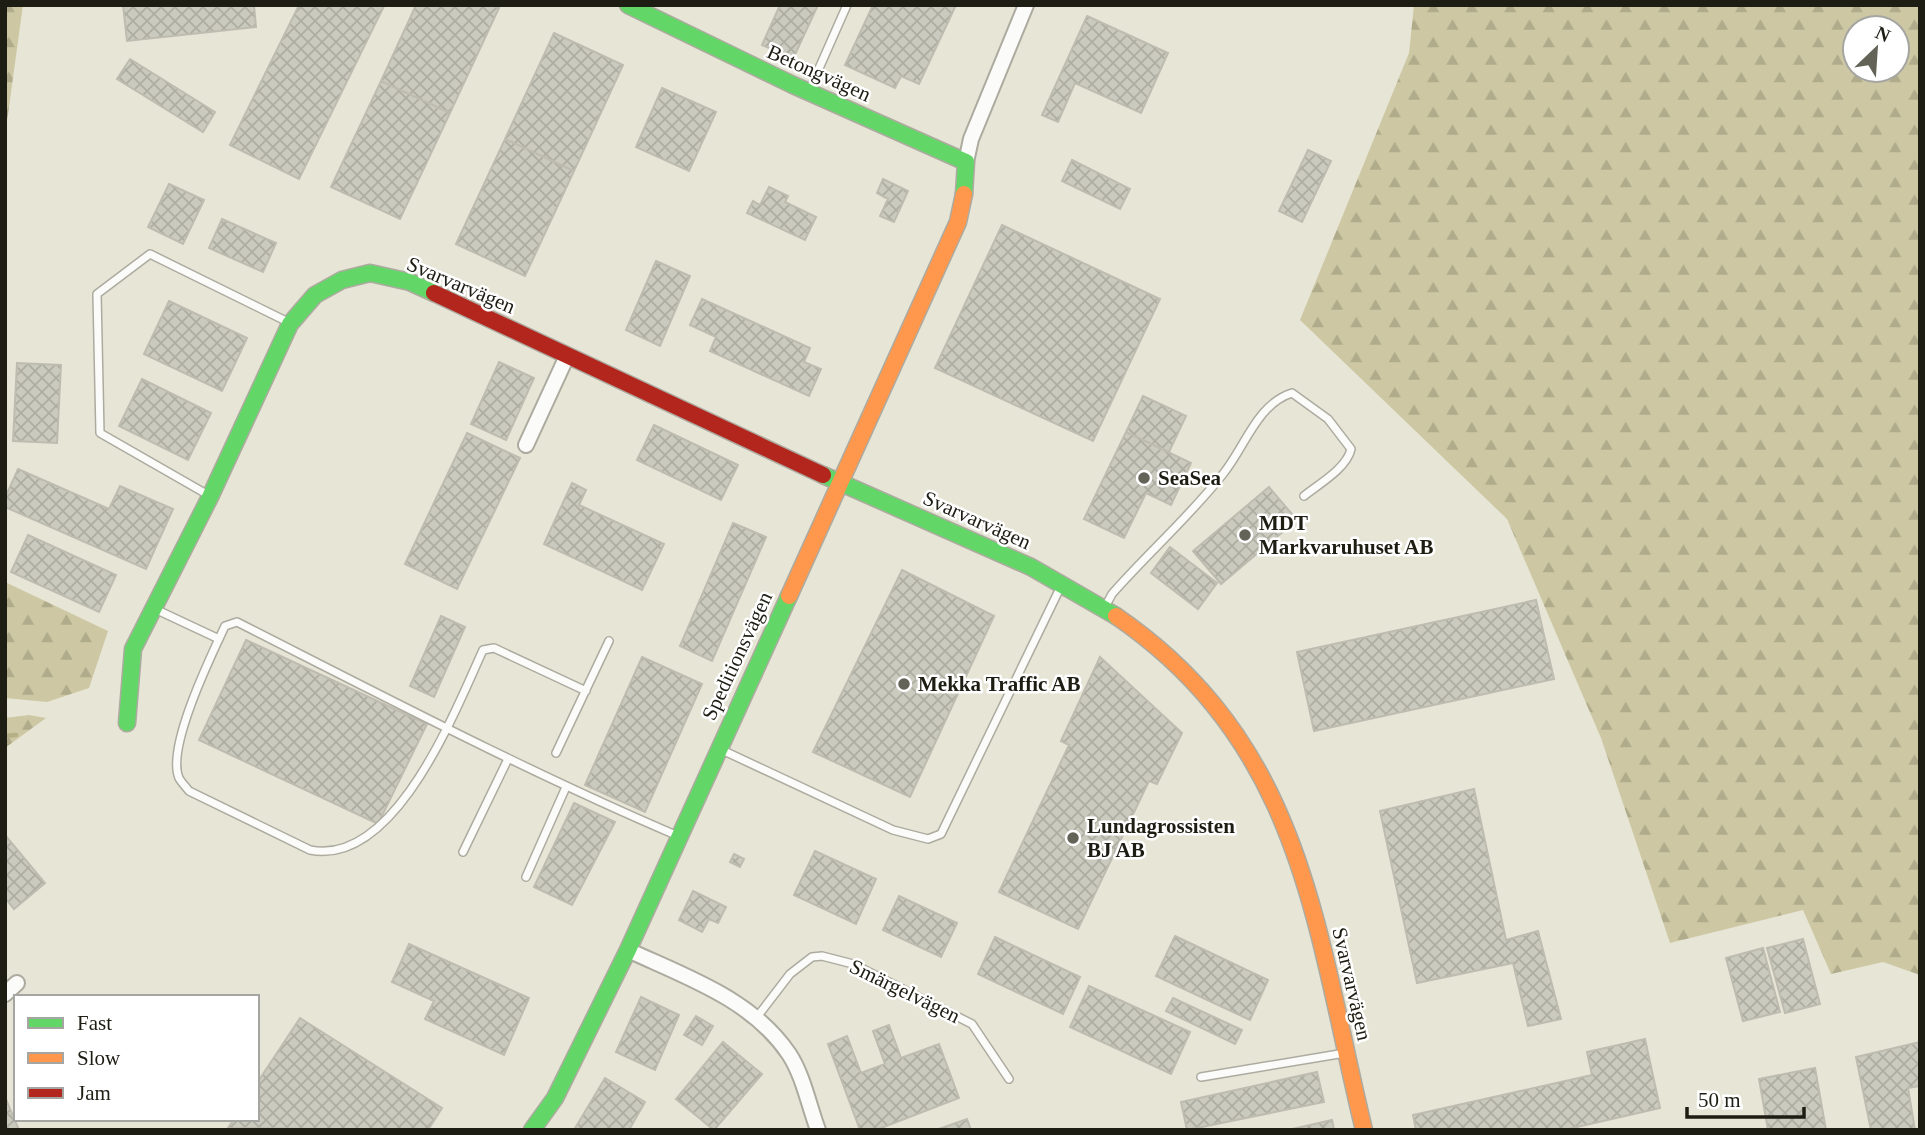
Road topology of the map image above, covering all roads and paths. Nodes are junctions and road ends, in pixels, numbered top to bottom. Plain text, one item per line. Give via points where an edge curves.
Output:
1 (628, 5) edge
2 (847, 5) edge
3 (1026, 5) edge
4 (645, 9) edge
5 (808, 92) junction
6 (966, 162) junction
7 (290, 324) junction
8 (567, 356) junction
9 (526, 445) dead end
10 (839, 483) junction
11 (1304, 496) dead end
12 (210, 497) junction
13 (1063, 583) junction
14 (1104, 607) junction
15 (154, 608) junction
16 (219, 639) junction
17 (609, 641) dead end
18 (586, 691) junction
19 (127, 723) dead end
20 (447, 728) junction
21 (718, 748) junction
22 (556, 753) dead end
23 (508, 759) junction
24 (566, 787) junction
25 (678, 835) junction
26 (463, 852) dead end
27 (526, 877) dead end
28 (628, 950) junction
29 (17, 983) dead end
30 (5, 994) edge
31 (757, 1017) junction
32 (1346, 1053) junction
33 (1201, 1077) dead end
34 (1009, 1079) dead end
35 (532, 1130) edge
36 (818, 1130) edge
37 (1364, 1130) edge

1 - 4 street, Betongvägen
2 - 5 lane
3 - 6 street via 971,139
4 - 5 street, Betongvägen
5 - 6 street, Betongvägen
6 - 10 street, Speditionsvägen via 958,222
7 - 8 street, Svarvarvägen via 315,295 342,280 370,273 410,282
7 - 12 street, Svarvarvägen
7 - 12 lane via 150,254 97,295 100,433
8 - 9 street
8 - 10 street, Svarvarvägen
10 - 13 street, Svarvarvägen
10 - 21 street, Speditionsvägen
11 - 14 lane via 1343,463 1351,449 1328,419 1292,393 1281,396 1255,423 1224,474 1120,584
12 - 15 street, Svarvarvägen
13 - 14 street, Svarvarvägen
13 - 21 lane via 941,834 928,839 893,830
14 - 32 street, Svarvarvägen via 1194,685 1265,780 1297,849 1312,899
15 - 16 lane
15 - 19 street, Svarvarvägen via 133,649
16 - 20 lane via 225,626 237,622
16 - 20 lane via 188,708 177,764 179,777 189,791 310,850 329,854 383,825 403,802
17 - 18 lane
18 - 20 lane via 487,647
18 - 22 lane
20 - 23 lane
21 - 25 street, Speditionsvägen
23 - 24 lane
23 - 26 lane
24 - 25 lane
24 - 27 lane
25 - 28 street, Speditionsvägen
28 - 31 street via 721,993
28 - 35 street, Speditionsvägen via 555,1098
29 - 30 street
31 - 34 lane, Smärgelvägen via 802,964 812,957 838,959 972,1024
31 - 36 street via 790,1055
32 - 33 lane
32 - 37 street, Svarvarvägen

